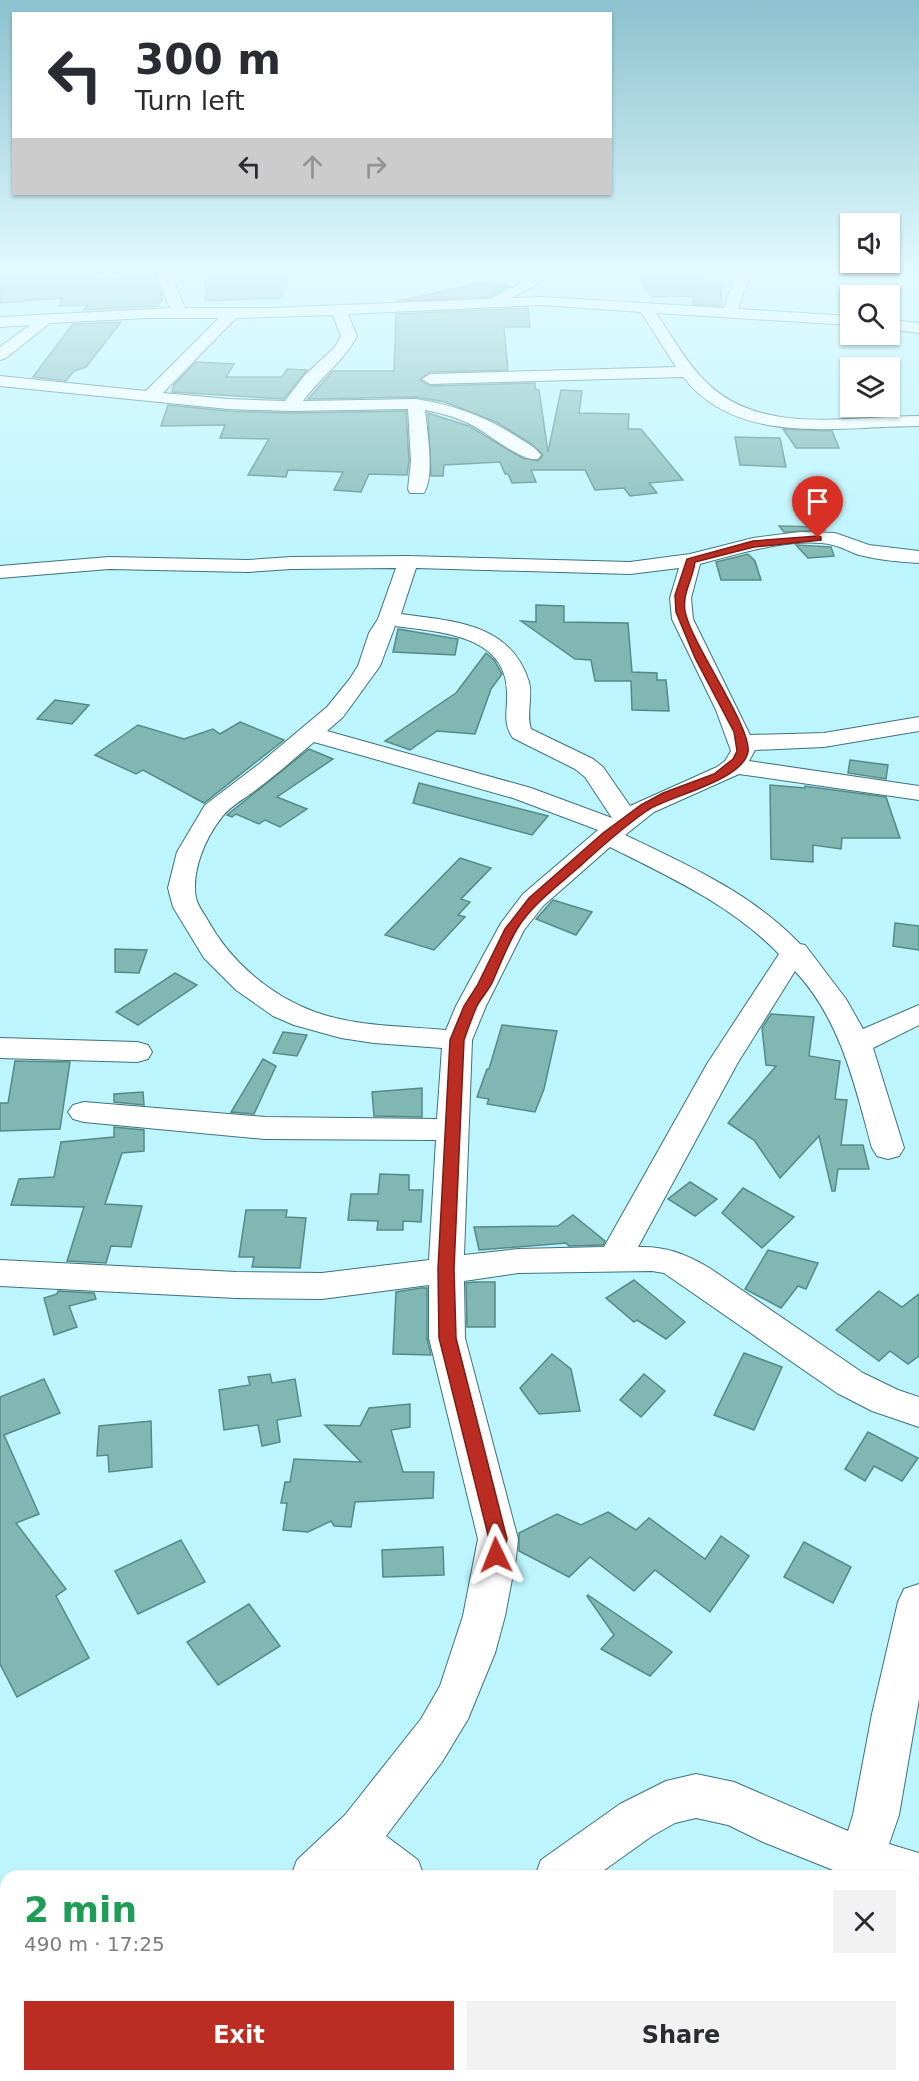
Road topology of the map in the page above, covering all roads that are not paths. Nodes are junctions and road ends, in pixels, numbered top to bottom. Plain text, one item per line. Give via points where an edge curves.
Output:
1 (176, 370) edge
2 (319, 370) edge
3 (688, 372) joint
4 (430, 379) dead end
5 (0, 381) edge
6 (152, 395) junction
7 (416, 404) junction
8 (290, 406) junction
9 (919, 422) edge
10 (532, 455) dead end
11 (417, 489) dead end
12 (919, 557) edge
13 (690, 561) junction
14 (408, 562) junction
15 (0, 572) edge
16 (389, 619) junction
17 (919, 724) edge
18 (310, 734) junction
19 (737, 755) junction
20 (919, 793) edge
21 (617, 829) junction
22 (795, 951) junction
23 (919, 1014) edge
24 (457, 1040) junction
25 (856, 1044) junction
26 (0, 1048) edge
27 (137, 1052) dead end
28 (84, 1112) dead end
29 (452, 1130) junction
30 (888, 1148) dead end
31 (614, 1260) junction
32 (446, 1269) junction
33 (0, 1273) edge
34 (919, 1412) edge
35 (919, 1602) edge
36 (354, 1841) junction
37 (861, 1859) junction
38 (321, 1870) edge
39 (393, 1870) edge
40 (566, 1870) edge
41 (899, 1870) edge

1 - 6 street
2 - 8 street
3 - 4 street
3 - 9 street via 715,399 770,421
5 - 6 street via 56,383
6 - 8 street
7 - 8 street
7 - 10 street via 456,410 472,417
7 - 11 street via 420,461
12 - 13 street via 864,550 835,539 800,538 753,544
13 - 14 street via 630,568
13 - 19 street via 680,595 681,612 739,732
14 - 15 street via 248,566 109,563
14 - 16 street
16 - 18 street via 357,684 335,712
16 - 21 street via 469,633 494,642 517,676 516,726 521,733 594,772
17 - 19 street
18 - 21 street via 522,793
18 - 24 street via 219,804 207,819 183,869 183,898 201,936 243,983 292,1013 325,1026
19 - 20 street
19 - 21 street via 718,776 645,807
21 - 22 street via 767,927
21 - 24 street via 533,900 511,929
22 - 25 street via 836,1006
22 - 31 street via 723,1061
23 - 25 street
24 - 29 street
25 - 30 street
26 - 27 street
28 - 29 street via 265,1128
29 - 32 street
31 - 32 street via 518,1261
31 - 34 street via 652,1258 672,1262 850,1383 885,1401
32 - 33 street via 322,1286
32 - 36 street via 447,1338 498,1539 493,1571 485,1619 460,1692 424,1753
35 - 37 street via 876,1815
36 - 38 street
36 - 39 street
37 - 40 street via 734,1804 696,1796 666,1803 636,1820
37 - 41 street

